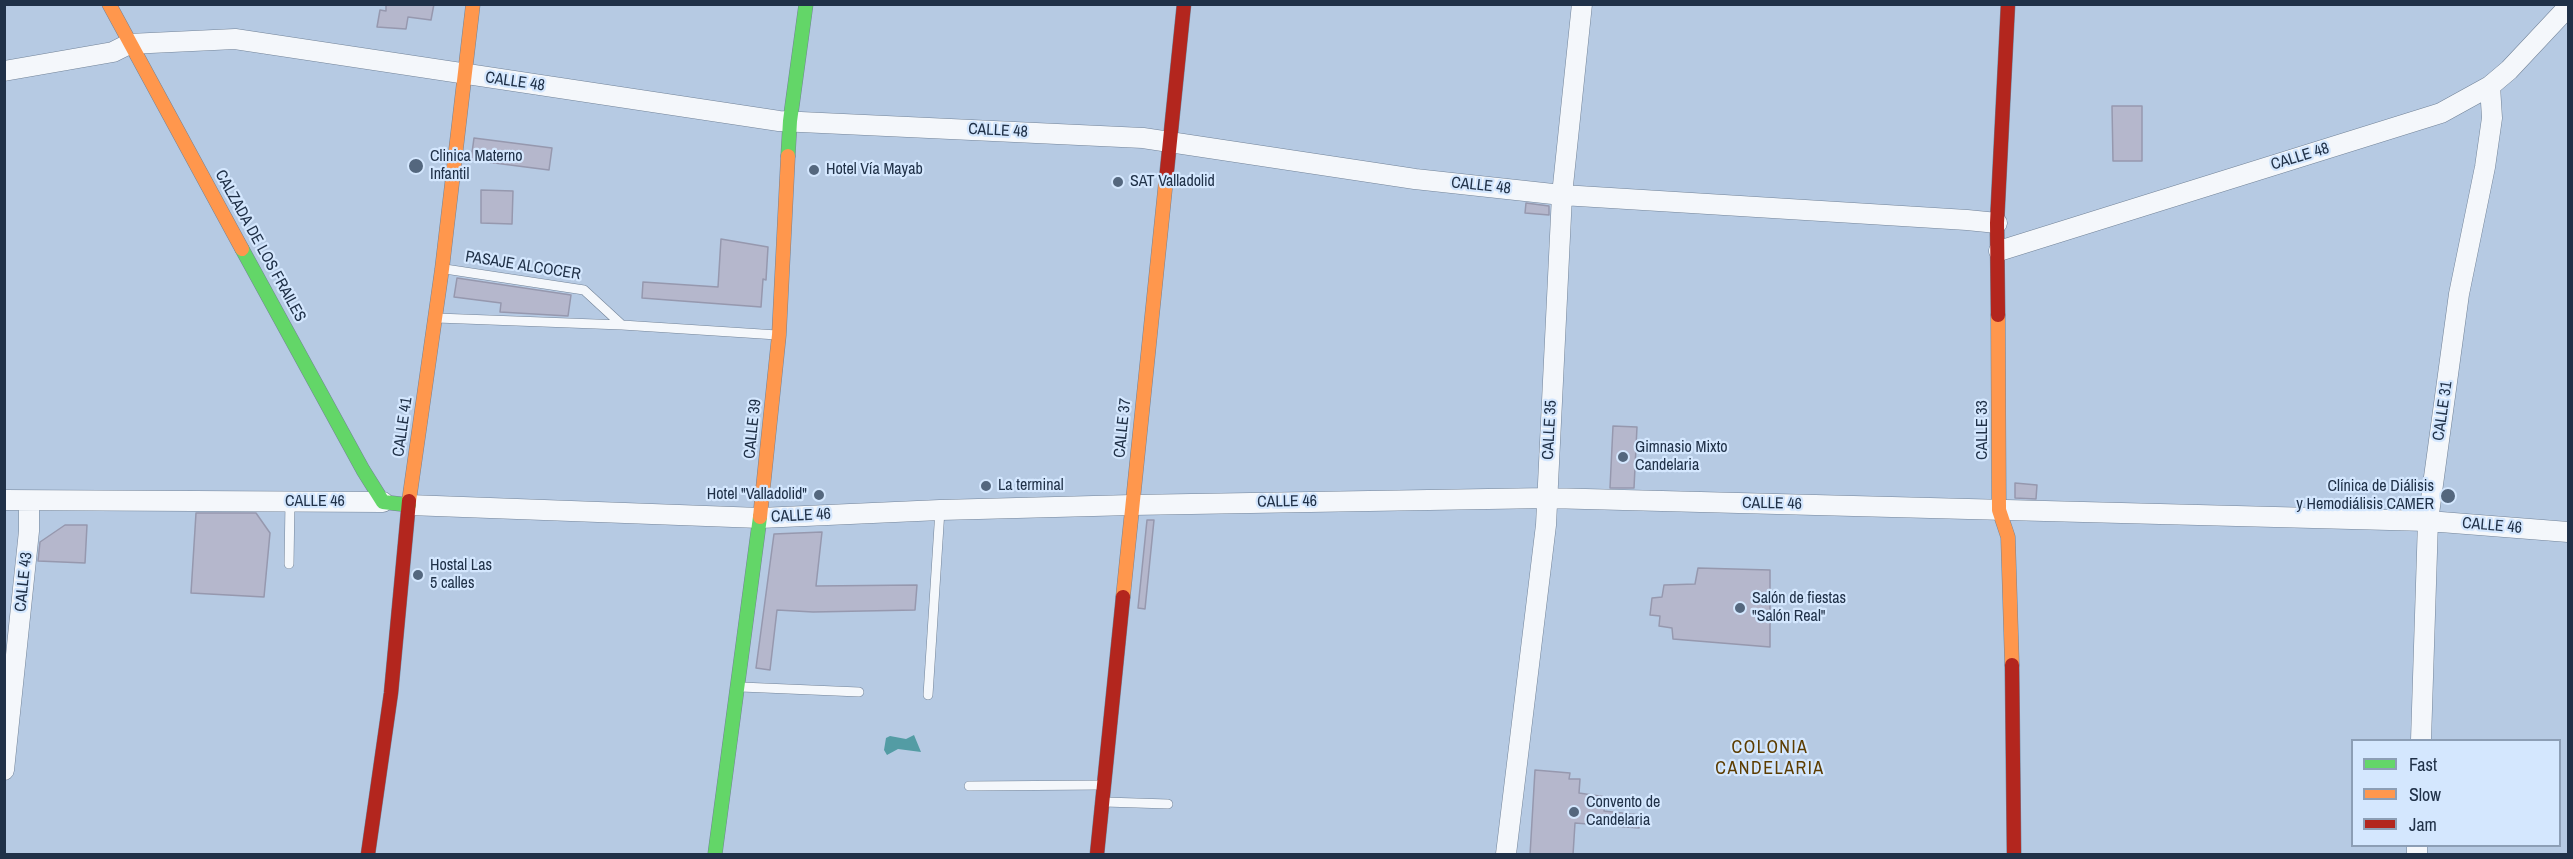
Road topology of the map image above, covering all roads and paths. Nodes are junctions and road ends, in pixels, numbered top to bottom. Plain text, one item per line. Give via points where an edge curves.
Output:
1 (109, 4) edge
2 (473, 4) edge
3 (806, 4) edge
4 (1184, 4) edge
5 (1582, 4) edge
6 (2008, 4) edge
7 (2568, 7) edge
8 (129, 44) junction
9 (4, 71) edge
10 (463, 74) junction
11 (2490, 86) junction
12 (790, 121) junction
13 (1170, 141) junction
14 (1562, 195) junction
15 (1997, 223) junction
16 (1998, 251) junction
17 (442, 269) junction
18 (435, 318) junction
19 (622, 325) junction
20 (779, 335) junction
21 (1547, 498) junction
22 (4, 500) edge
23 (29, 501) junction
24 (290, 502) junction
25 (383, 502) junction
26 (409, 505) junction
27 (1132, 505) junction
28 (940, 510) junction
29 (1999, 510) junction
30 (760, 518) junction
31 (2428, 521) junction
32 (2568, 532) edge
33 (289, 564) dead end
34 (738, 687) junction
35 (860, 692) dead end
36 (928, 695) dead end
37 (7, 730) edge
38 (2421, 739) edge
39 (4, 770) edge
40 (1104, 785) junction
41 (969, 786) dead end
42 (1102, 801) junction
43 (1168, 804) dead end
44 (368, 855) edge
45 (715, 855) edge
46 (1097, 855) edge
47 (1506, 855) edge
48 (2014, 855) edge

1 - 8 street, CALZADA DE LOS FRAILES
2 - 10 street, CALLE 41
3 - 12 street, CALLE 39
4 - 13 street, CALLE 37
5 - 14 street, CALLE 35
6 - 15 street, CALLE 33
7 - 11 street, CALLE 48
8 - 9 street, CALLE 48 via 113,52
8 - 10 street, CALLE 48 via 235,39
8 - 25 street, CALZADA DE LOS FRAILES
10 - 12 street, CALLE 48
10 - 17 street, CALLE 41
11 - 16 street, CALLE 48 via 2441,113
11 - 31 street, CALLE 31 via 2492,118 2459,294
12 - 13 street, CALLE 48
12 - 20 street, CALLE 39
13 - 14 street, CALLE 48 via 1415,179
13 - 27 street, CALLE 37
14 - 15 street, CALLE 48
14 - 21 street, CALLE 35
15 - 16 street, CALLE 33
16 - 29 street, CALLE 33
17 - 18 street, CALLE 41
17 - 19 lane, PASAJE ALCOCER via 585,290
18 - 19 lane
18 - 26 street, CALLE 41
19 - 20 lane
20 - 30 street, CALLE 39
21 - 27 street, CALLE 46
21 - 29 street, CALLE 46
21 - 47 street, CALLE 35
22 - 23 street, CALLE 46
23 - 24 street, CALLE 46
23 - 37 street, CALLE 43
24 - 25 street, CALLE 46
24 - 33 lane
25 - 26 street, CALLE 46
26 - 30 street, CALLE 46
26 - 44 street, CALLE 41 via 391,693
27 - 28 street, CALLE 46
27 - 40 street, CALLE 37
28 - 30 street, CALLE 46
28 - 36 lane
29 - 31 street, CALLE 46
29 - 48 street, CALLE 33 via 2008,537
30 - 34 street, CALLE 39
31 - 32 street, CALLE 46
31 - 38 street, CALLE 31
34 - 35 lane
34 - 45 street, CALLE 39
37 - 39 street, CALLE 43
40 - 41 lane
40 - 42 street, CALLE 37
42 - 43 lane
42 - 46 street, CALLE 37

